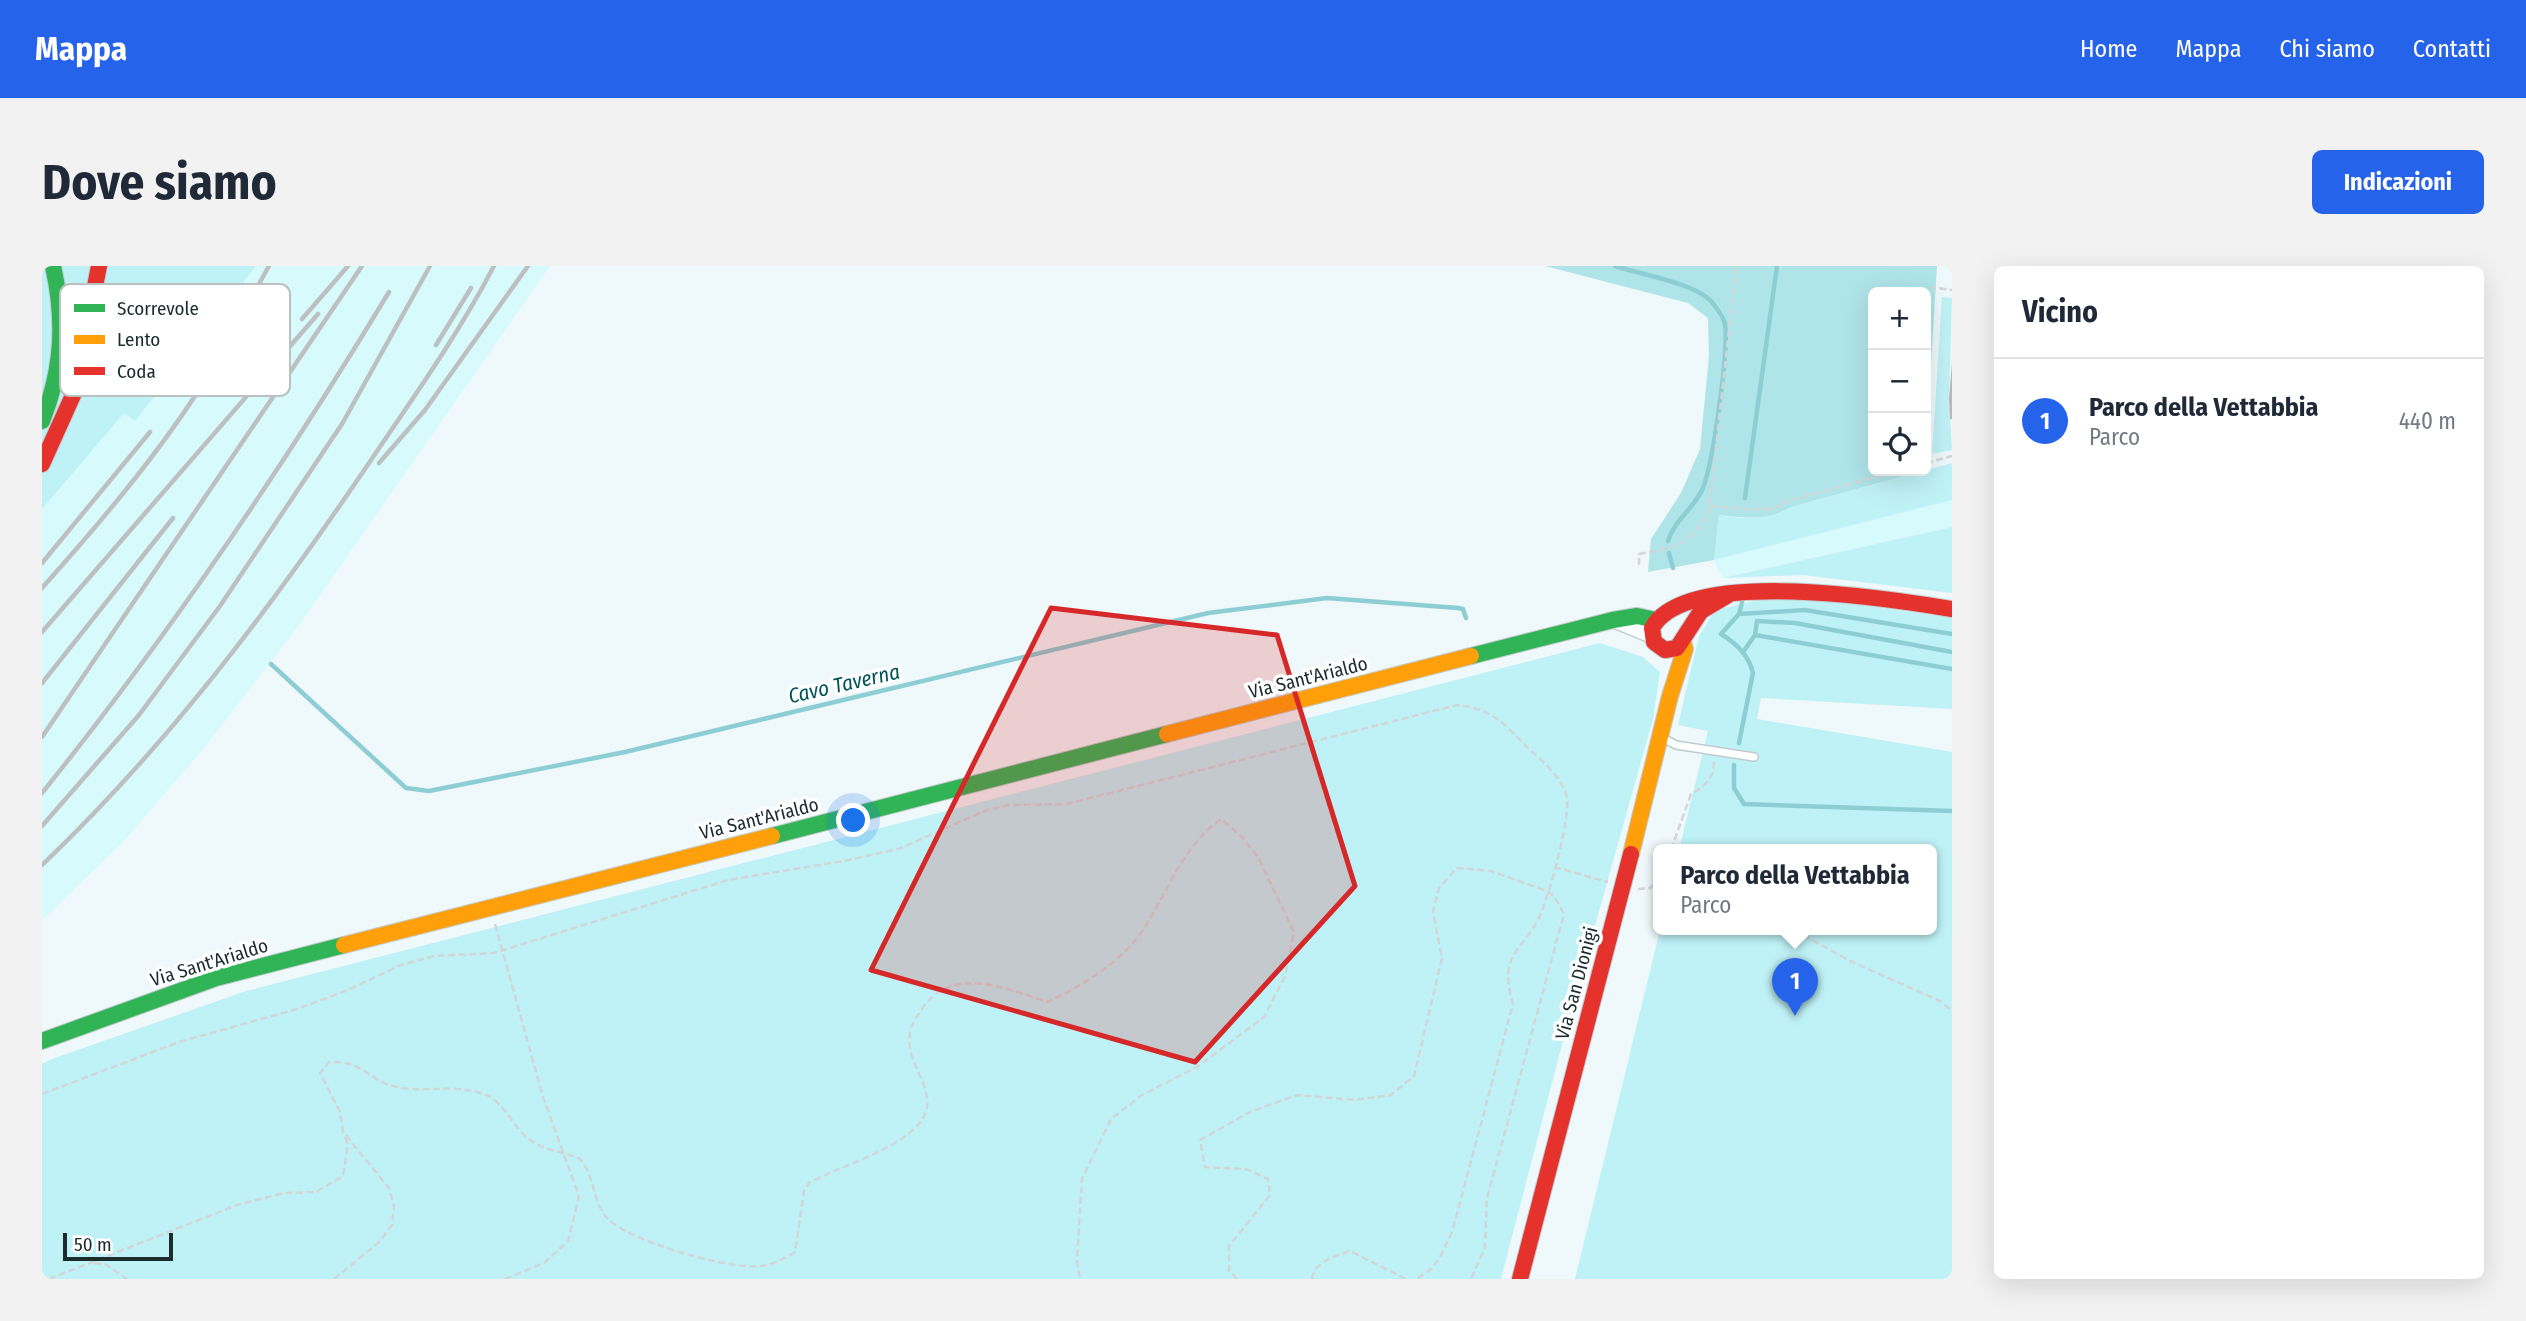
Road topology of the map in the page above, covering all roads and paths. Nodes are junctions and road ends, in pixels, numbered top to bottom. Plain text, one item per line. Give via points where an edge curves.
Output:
1 (53, 266) edge
2 (99, 266) edge
3 (1736, 266) edge
4 (95, 284) edge
5 (1931, 287) edge
6 (1952, 290) edge
7 (60, 302) edge
8 (60, 357) edge
9 (73, 396) edge
10 (42, 421) edge
11 (1952, 456) edge
12 (1931, 462) edge
13 (42, 464) edge
14 (1880, 476) edge
15 (1709, 506) junction
16 (1639, 565) dead end
17 (1728, 595) junction
18 (1952, 609) edge
19 (1657, 624) junction
20 (1685, 636) junction
21 (1665, 650) junction
22 (1670, 696) junction
23 (1662, 737) junction
24 (1714, 754) junction
25 (1754, 757) dead end
26 (1673, 844) edge
27 (1553, 867) junction
28 (1612, 884) dead end
29 (1653, 885) edge
30 (1650, 888) dead end
31 (1547, 891) junction
32 (490, 908) junction
33 (1803, 935) edge
34 (504, 949) junction
35 (1952, 1011) edge
36 (42, 1041) edge
37 (42, 1094) edge
38 (343, 1132) junction
39 (565, 1152) junction
40 (90, 1263) junction
41 (49, 1279) edge
42 (127, 1279) edge
43 (334, 1279) edge
44 (505, 1279) edge
45 (1080, 1279) edge
46 (1237, 1279) edge
47 (1312, 1279) edge
48 (1406, 1279) edge
49 (1415, 1279) edge
50 (1471, 1279) edge
51 (1520, 1279) edge

1 - 7 main road
2 - 4 main road
3 - 15 path
5 - 6 path
8 - 10 main road
9 - 13 main road
11 - 12 path
14 - 15 path via 1772,509
15 - 16 path via 1695,534 1680,546 1639,554
17 - 18 main road, Via Sant'Arialdo via 1778,591 1879,597
17 - 19 main road, Via Sant'Arialdo via 1680,604
17 - 20 main road, Via Sant'Arialdo via 1701,611
19 - 20 main road, Via Sant'Arialdo via 1675,616 1682,621
19 - 21 main road via 1657,645
19 - 32 main road, Via Sant'Arialdo via 1637,615 1613,620
20 - 21 main road, Via Sant'Arialdo via 1677,648
20 - 22 main road, Via San Dionigi
21 - 22 main road, Via San Dionigi
22 - 23 main road, Via San Dionigi
23 - 24 lane
23 - 51 main road, Via San Dionigi
24 - 25 lane
24 - 26 path via 1715,769 1704,788 1691,794
27 - 28 path
27 - 31 path
27 - 34 path via 1564,831 1567,797 1550,769 1499,718 1480,708 1457,705 1067,804 998,807 901,848 728,880
29 - 30 path
31 - 46 path via 1491,871 1457,868 1439,888 1433,912 1442,958 1414,1076 1391,1095 1355,1100 1297,1096 1250,1112 1200,1140 1205,1167 1246,1169 1268,1179 1270,1195 1228,1246 1229,1270
31 - 49 path via 1541,915 1514,950 1507,984 1513,1004 1452,1232 1437,1264
31 - 50 path via 1564,914 1487,1198 1485,1247
32 - 34 path
32 - 36 main road, Via Sant'Arialdo via 216,978
33 - 35 path
34 - 37 path via 481,955 434,956 401,965 297,1009 179,1042
34 - 39 path via 543,1097
38 - 39 path via 340,1112 320,1073 329,1062 347,1061 392,1086 459,1087 488,1096 528,1139
38 - 40 path via 348,1145 343,1176 316,1192 284,1193 237,1205
38 - 43 path via 390,1188 394,1206 392,1225 378,1243
39 - 44 path via 579,1196 568,1241 544,1263
39 - 45 path via 586,1166 606,1217 646,1243 727,1264 774,1264 795,1252 809,1183 913,1133 925,1115 927,1092 910,1049 909,1029 928,1000 953,984 980,982 1048,1002 1078,987 1143,930 1205,830 1221,819 1258,857 1294,932 1285,976 1264,1017 1197,1067 1142,1095 1111,1119 1082,1179
40 - 41 path
40 - 42 path via 105,1264
47 - 48 path via 1327,1259 1350,1251

